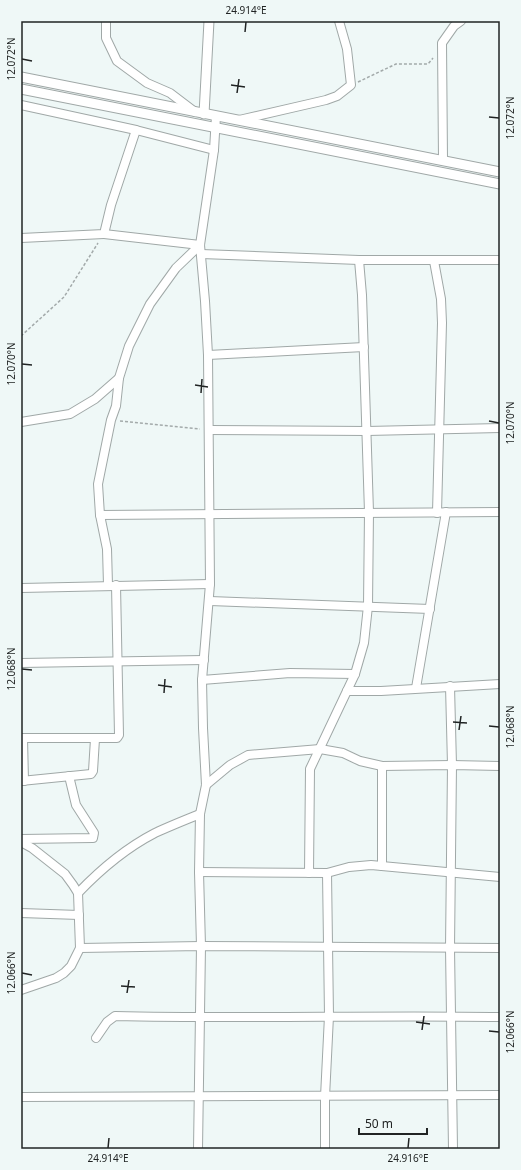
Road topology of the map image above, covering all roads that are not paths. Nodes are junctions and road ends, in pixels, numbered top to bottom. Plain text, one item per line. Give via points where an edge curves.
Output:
1 (106, 21) edge
2 (209, 21) edge
3 (339, 21) edge
4 (461, 21) edge
5 (21, 77) edge
6 (21, 89) edge
7 (21, 105) edge
8 (200, 113) junction
9 (216, 116) junction
10 (238, 120) junction
11 (215, 127) junction
12 (136, 130) junction
13 (214, 150) junction
14 (443, 160) junction
15 (500, 172) edge
16 (500, 184) edge
17 (104, 234) junction
18 (21, 238) edge
19 (200, 245) junction
20 (201, 254) junction
21 (359, 260) junction
22 (500, 260) edge
23 (434, 261) junction
24 (364, 346) junction
25 (208, 355) junction
26 (119, 378) junction
27 (21, 422) edge
28 (500, 428) edge
29 (439, 429) junction
30 (209, 430) junction
31 (367, 431) junction
32 (369, 512) junction
33 (437, 512) junction
34 (446, 512) junction
35 (500, 512) edge
36 (209, 513) junction
37 (100, 515) junction
38 (210, 584) junction
39 (112, 585) junction
40 (21, 588) edge
41 (210, 601) junction
42 (368, 606) junction
43 (430, 609) junction
44 (204, 660) junction
45 (118, 662) junction
46 (21, 663) edge
47 (355, 674) junction
48 (202, 680) junction
49 (500, 684) edge
50 (450, 686) junction
51 (416, 688) junction
52 (347, 691) junction
53 (22, 738) edge
54 (95, 739) junction
55 (320, 749) junction
56 (452, 765) junction
57 (382, 766) junction
58 (500, 766) edge
59 (69, 776) junction
60 (22, 781) edge
61 (206, 785) junction
62 (200, 814) junction
63 (21, 840) edge
64 (382, 866) junction
65 (199, 872) junction
66 (452, 872) junction
67 (309, 873) junction
68 (327, 873) junction
69 (500, 877) edge
70 (78, 893) junction
71 (21, 913) edge
72 (79, 914) junction
73 (200, 946) junction
74 (80, 948) junction
75 (328, 948) junction
76 (450, 948) junction
77 (500, 948) edge
78 (21, 990) edge
79 (329, 1016) junction
80 (451, 1016) junction
81 (500, 1017) edge
82 (200, 1018) junction
83 (96, 1038) dead end
84 (452, 1095) junction
85 (500, 1095) edge
86 (21, 1097) edge
87 (198, 1097) junction
88 (325, 1097) junction
89 (198, 1149) edge
90 (325, 1149) edge
91 (453, 1149) edge

1 - 8 street via 106,38 117,61 147,83 170,93
2 - 8 street
3 - 10 street via 348,49 351,85 337,96 326,100
4 - 14 street via 454,26 442,43
5 - 8 street
6 - 11 street
7 - 12 street
8 - 9 street
9 - 10 street
9 - 11 street
10 - 14 street
11 - 13 street
11 - 16 street
12 - 13 street
12 - 17 street
13 - 19 street
14 - 15 street
17 - 18 street
17 - 19 street
19 - 20 street
19 - 26 street via 176,268 150,304 129,346
20 - 21 street
20 - 25 street
21 - 23 street
21 - 24 street
22 - 23 street
23 - 29 street via 441,299 442,323
24 - 25 street
24 - 31 street
25 - 30 street
26 - 27 street via 95,399 70,414
26 - 37 street via 116,406 98,484
28 - 29 street
29 - 31 street
29 - 33 street
30 - 31 street
30 - 36 street
31 - 32 street
32 - 33 street
32 - 36 street
32 - 42 street
33 - 34 street
34 - 35 street
34 - 43 street
36 - 37 street
36 - 38 street
37 - 39 street
38 - 39 street
38 - 41 street
39 - 40 street
39 - 45 street
41 - 42 street
41 - 44 street
42 - 43 street
42 - 47 street via 364,643
43 - 51 street
44 - 45 street
44 - 48 street
45 - 46 street
45 - 54 street via 119,735 114,739
47 - 48 street via 290,673
47 - 52 street
48 - 61 street
49 - 50 street
50 - 51 street
50 - 56 street
51 - 52 street
52 - 55 street
53 - 54 street
53 - 60 street
54 - 59 street via 91,774
55 - 57 street via 343,753 360,761
55 - 61 street via 248,755 230,765
55 - 67 street via 312,763 310,775
56 - 57 street
56 - 58 street
56 - 66 street
57 - 64 street
59 - 60 street
59 - 63 street via 76,805 92,829 93,838
61 - 62 street
62 - 65 street
62 - 70 street via 141,841 97,873
63 - 70 street via 65,874
64 - 66 street
64 - 68 street via 355,866
65 - 67 street
65 - 73 street
66 - 69 street
66 - 76 street
67 - 68 street
68 - 75 street
70 - 72 street
71 - 72 street
72 - 74 street
73 - 74 street
73 - 75 street
73 - 82 street
74 - 78 street via 64,973
75 - 76 street
75 - 79 street
76 - 77 street
76 - 80 street
79 - 80 street
79 - 82 street
79 - 88 street
80 - 81 street
80 - 84 street
82 - 83 street via 115,1016 107,1022
82 - 87 street
84 - 85 street
84 - 88 street
84 - 91 street
86 - 87 street
87 - 88 street
87 - 89 street
88 - 90 street

